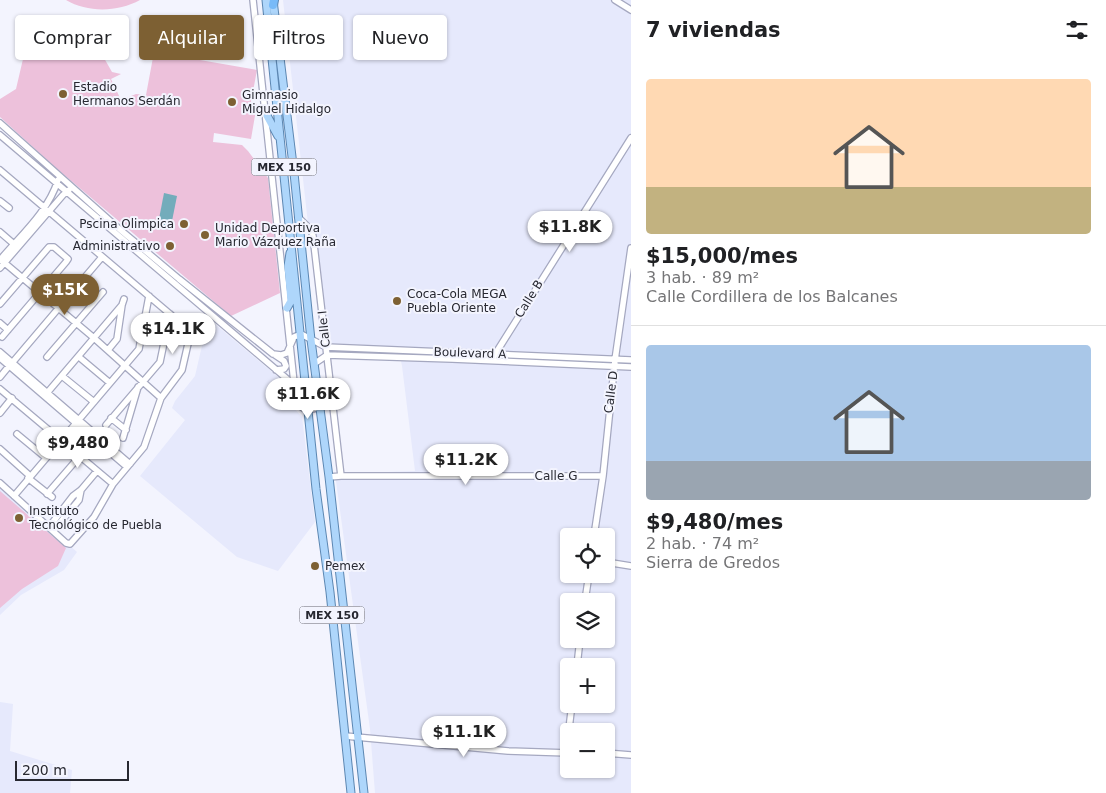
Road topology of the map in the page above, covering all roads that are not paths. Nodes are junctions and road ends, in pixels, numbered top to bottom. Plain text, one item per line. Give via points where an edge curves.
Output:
1 (252, 0) edge
2 (266, 0) edge
3 (615, 0) edge
4 (273, 2) edge
5 (631, 10) edge
6 (264, 110) junction
7 (0, 123) edge
8 (0, 135) edge
9 (631, 138) edge
10 (281, 142) junction
11 (0, 170) edge
12 (58, 176) junction
13 (56, 186) junction
14 (68, 192) junction
15 (0, 201) edge
16 (9, 208) dead end
17 (46, 209) junction
18 (298, 217) junction
19 (0, 232) edge
20 (291, 238) junction
21 (16, 246) junction
22 (631, 248) edge
23 (102, 257) junction
24 (1, 263) edge
25 (22, 278) junction
26 (177, 281) junction
27 (103, 292) dead end
28 (40, 294) junction
29 (149, 296) junction
30 (0, 304) edge
31 (59, 308) junction
32 (287, 308) junction
33 (170, 314) junction
34 (0, 323) edge
35 (76, 323) junction
36 (8, 330) junction
37 (301, 334) junction
38 (2, 338) dead end
39 (94, 338) junction
40 (312, 340) junction
41 (291, 346) junction
42 (326, 347) junction
43 (108, 350) junction
44 (406, 351) junction
45 (0, 352) edge
46 (495, 353) junction
47 (272, 354) junction
48 (327, 356) junction
49 (47, 357) dead end
50 (79, 357) junction
51 (0, 358) edge
52 (405, 358) junction
53 (492, 360) junction
54 (615, 360) junction
55 (631, 360) edge
56 (11, 364) junction
57 (314, 364) junction
58 (125, 366) junction
59 (615, 367) junction
60 (631, 367) edge
61 (276, 370) junction
62 (0, 376) edge
63 (62, 376) junction
64 (110, 383) junction
65 (141, 383) junction
66 (293, 384) junction
67 (0, 388) edge
68 (47, 393) junction
69 (12, 398) junction
70 (161, 398) junction
71 (94, 402) junction
72 (320, 407) junction
73 (308, 409) junction
74 (0, 413) edge
75 (112, 418) junction
76 (77, 422) junction
77 (106, 426) dead end
78 (126, 430) junction
79 (17, 434) dead end
80 (123, 438) dead end
81 (60, 441) junction
82 (0, 449) edge
83 (79, 457) junction
84 (46, 458) junction
85 (129, 466) junction
86 (97, 471) junction
87 (341, 476) junction
88 (602, 476) junction
89 (29, 477) junction
90 (329, 477) junction
91 (0, 483) edge
92 (113, 484) junction
93 (14, 496) junction
94 (595, 528) edge
95 (51, 529) junction
96 (615, 563) edge
97 (631, 566) edge
98 (345, 736) junction
99 (358, 737) junction
100 (560, 753) edge
101 (615, 754) edge
102 (631, 755) edge
103 (363, 790) edge
104 (351, 792) edge

1 - 6 street
2 - 10 main road, MEX 150
3 - 5 street
4 - 18 main road, MEX 150
6 - 10 main road
6 - 32 street
7 - 12 street
8 - 13 street
9 - 46 street, Calle B
10 - 20 main road, MEX 150
11 - 17 street
12 - 13 street
12 - 14 street
13 - 14 street
13 - 17 street
14 - 17 street
14 - 26 street
15 - 16 street
17 - 21 street
17 - 23 street
18 - 40 main road, MEX 150
18 - 42 street, Calle I via 313,236
19 - 21 street
20 - 32 main road via 288,266 290,301
20 - 37 main road, MEX 150
21 - 24 street
22 - 54 street, Calle D
23 - 29 street
23 - 31 street
24 - 25 street
25 - 28 street
25 - 28 street via 51,246 68,259
25 - 30 street
26 - 47 street
26 - 61 street
27 - 35 street
28 - 31 street
28 - 36 street
29 - 33 street
29 - 58 street via 139,349
31 - 35 street
31 - 56 street
32 - 41 street
33 - 65 street via 160,362
33 - 70 street via 189,331 182,370
34 - 36 street
35 - 39 street
35 - 49 street
36 - 38 street
37 - 40 street, Boulevard A
37 - 41 street via 294,337
37 - 73 main road, MEX 150
39 - 43 street
39 - 43 street via 123,302 117,339
39 - 50 street
40 - 42 street, Boulevard A
40 - 57 main road, MEX 150
41 - 47 street via 287,353
41 - 66 street
42 - 44 street, Boulevard A
42 - 48 street, Calle I
43 - 58 street
44 - 46 street, Boulevard A
44 - 52 street
45 - 56 street
46 - 53 street, Calle B
46 - 54 street, Boulevard A
47 - 61 street via 286,365 284,369
48 - 52 street, Boulevard A
48 - 57 street
48 - 87 street, Calle I
50 - 63 street
50 - 64 street
51 - 56 street
52 - 53 street, Boulevard A
53 - 59 street, Boulevard A
54 - 55 street, Boulevard A
54 - 59 street, Calle D
56 - 62 street
56 - 68 street
56 - 76 street
57 - 72 main road, MEX 150
58 - 64 street
58 - 65 street
59 - 60 street, Boulevard A
59 - 88 street, Calle D
61 - 66 street
63 - 68 street
63 - 71 street
64 - 71 street
65 - 70 street
65 - 75 street
65 - 78 street
66 - 73 street via 298,406
67 - 69 street
68 - 76 street
69 - 74 street
69 - 81 street
70 - 85 street via 144,447
71 - 76 street
72 - 73 street
72 - 90 main road, MEX 150
73 - 98 main road, MEX 150
75 - 77 street
75 - 78 street
76 - 81 street
76 - 85 street
78 - 80 street
79 - 84 street
81 - 83 street
81 - 84 street
82 - 89 street
83 - 86 street
83 - 89 street via 49,496
84 - 89 street
85 - 92 street
86 - 92 street
86 - 95 street via 73,496
87 - 88 street, Calle G
87 - 90 street, Calle G
88 - 94 street, Calle D
89 - 93 street
90 - 99 main road, MEX 150
91 - 93 street
92 - 95 street via 94,517 69,544
93 - 95 street
96 - 97 street
98 - 99 street
98 - 104 main road, MEX 150
99 - 100 street
99 - 103 main road, MEX 150
101 - 102 street
103 - 104 main road

